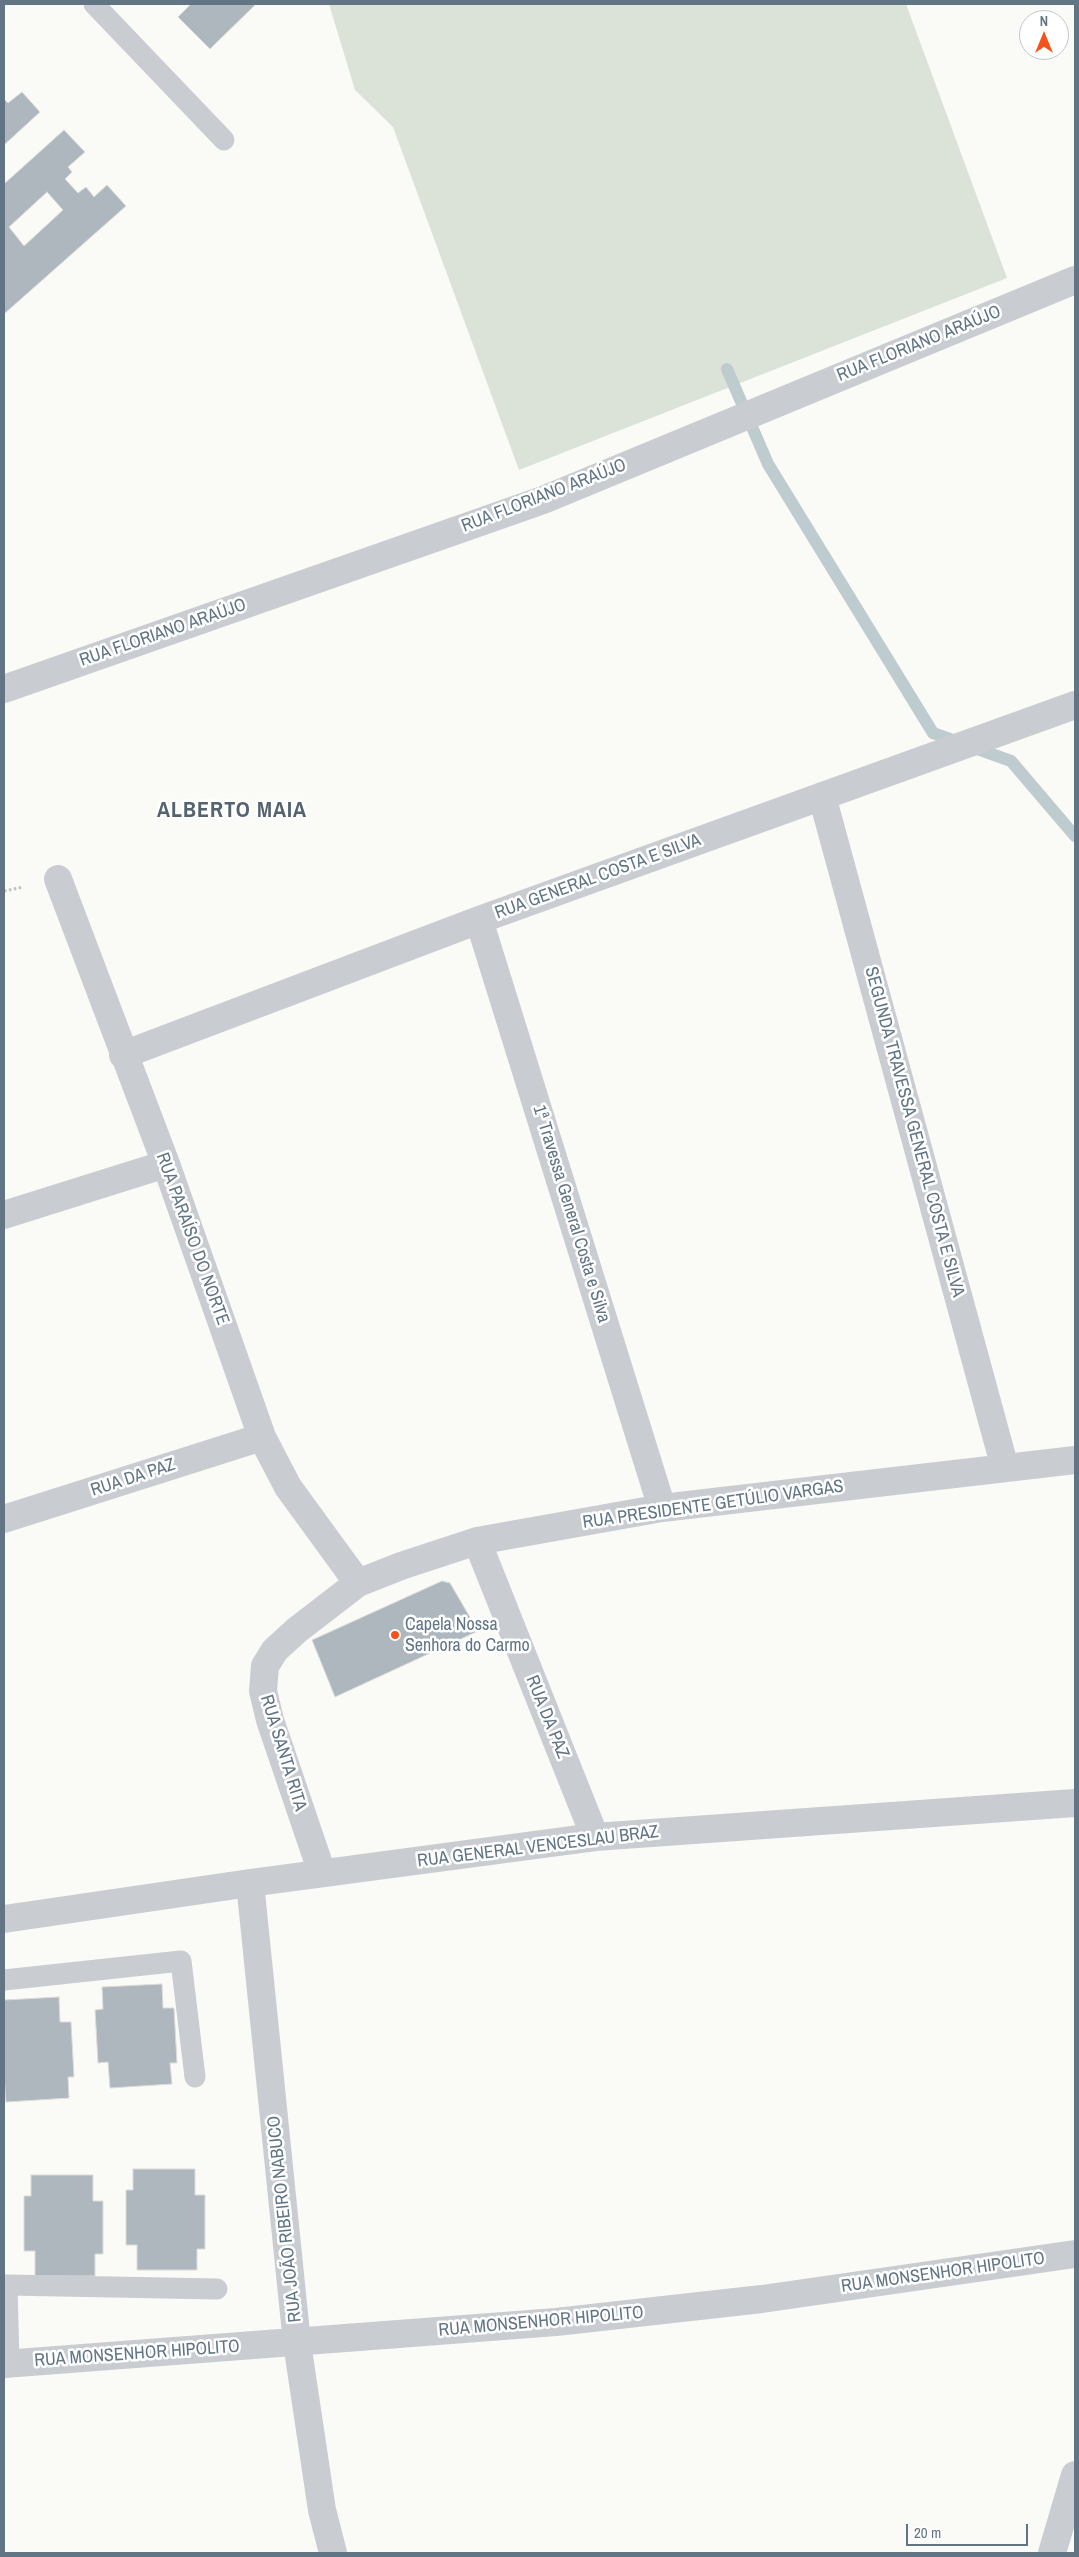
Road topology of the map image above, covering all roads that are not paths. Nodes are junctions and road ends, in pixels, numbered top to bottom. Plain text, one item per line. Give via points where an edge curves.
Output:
1 (94, 4) edge
2 (224, 140) dead end
3 (1075, 280) edge
4 (4, 689) edge
5 (1075, 704) edge
6 (822, 796) junction
7 (58, 879) dead end
8 (480, 920) junction
9 (123, 1055) junction
10 (166, 1164) junction
11 (4, 1215) edge
12 (262, 1437) junction
13 (1075, 1460) edge
14 (1005, 1468) junction
15 (662, 1508) junction
16 (4, 1519) edge
17 (478, 1542) junction
18 (358, 1583) junction
19 (1075, 1803) edge
20 (595, 1838) junction
21 (322, 1873) junction
22 (250, 1883) junction
23 (4, 1919) edge
24 (4, 1980) edge
25 (195, 2077) dead end
26 (1075, 2254) edge
27 (5, 2285) edge
28 (217, 2289) dead end
29 (297, 2343) junction
30 (6, 2363) edge
31 (1075, 2475) edge
32 (334, 2553) edge
33 (1052, 2553) edge

1 - 2 lane
3 - 4 street, RUA FLORIANO ARAÚJO via 543,500
5 - 6 street, RUA GENERAL COSTA E SILVA
6 - 8 street, RUA GENERAL COSTA E SILVA
6 - 14 street, SEGUNDA TRAVESSA GENERAL COSTA E SILVA
7 - 9 street, RUA PARAÍSO DO NORTE
8 - 9 street, RUA GENERAL COSTA E SILVA
8 - 15 street, 1ª Travessa General Costa e Silva
9 - 10 street, RUA PARAÍSO DO NORTE
10 - 11 street
10 - 12 street, RUA PARAÍSO DO NORTE
12 - 16 street, RUA DA PAZ
12 - 18 street, RUA PARAÍSO DO NORTE via 288,1487
13 - 14 street, RUA PRESIDENTE GETÚLIO VARGAS
14 - 15 street, RUA PRESIDENTE GETÚLIO VARGAS
15 - 17 street, RUA PRESIDENTE GETÚLIO VARGAS
17 - 18 street, RUA PRESIDENTE GETÚLIO VARGAS
17 - 20 street, RUA DA PAZ
18 - 21 street, RUA SANTA RITA via 297,1630 275,1650 265,1666 263,1691 270,1720
19 - 20 street, RUA GENERAL VENCESLAU BRAZ
20 - 21 street, RUA GENERAL VENCESLAU BRAZ
21 - 22 street, RUA GENERAL VENCESLAU BRAZ
22 - 23 street, RUA GENERAL VENCESLAU BRAZ
22 - 29 street, RUA JOÃO RIBEIRO NABUCO
24 - 25 lane via 181,1961
26 - 29 street, RUA MONSENHOR HIPOLITO via 762,2299 556,2322
27 - 28 lane
27 - 30 lane
29 - 30 street, RUA MONSENHOR HIPOLITO
29 - 32 street, RUA JOÃO RIBEIRO NABUCO via 322,2510
31 - 33 street

